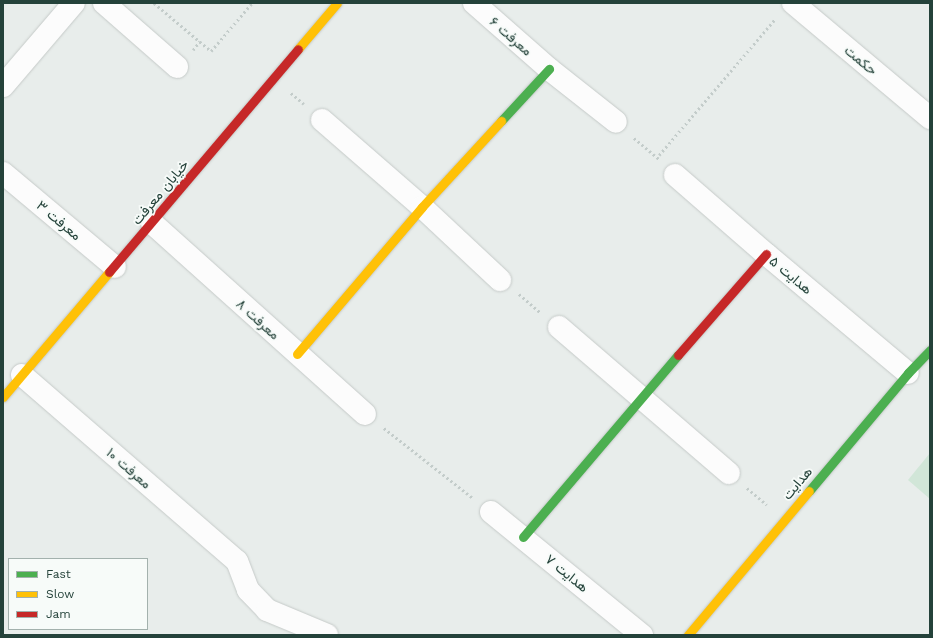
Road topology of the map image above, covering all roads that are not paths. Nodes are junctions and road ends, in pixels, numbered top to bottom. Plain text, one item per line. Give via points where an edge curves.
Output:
1 (74, 3) edge
2 (104, 3) edge
3 (337, 3) edge
4 (474, 3) edge
5 (785, 9) edge
6 (178, 67) dead end
7 (549, 70) junction
8 (3, 86) edge
9 (930, 118) edge
10 (322, 120) road end
11 (616, 122) road end
12 (3, 173) edge
13 (675, 175) road end
14 (422, 207) junction
15 (152, 223) junction
16 (766, 254) junction
17 (115, 267) junction
18 (500, 280) road end
19 (559, 327) road end
20 (930, 350) edge
21 (297, 354) junction
22 (908, 373) junction
23 (22, 375) junction
24 (3, 397) edge
25 (641, 397) junction
26 (365, 414) road end
27 (729, 473) road end
28 (491, 512) road end
29 (523, 537) junction
30 (328, 635) edge
31 (642, 635) edge
32 (688, 635) edge

1 - 8 street
2 - 6 street
3 - 15 street, خیابان معرفت
4 - 7 street, معرفت ۶
5 - 9 street, حکمت
7 - 11 street, معرفت ۶
7 - 14 street
10 - 14 street
12 - 17 street, معرفت ۳
13 - 16 street, هدایت ۵
14 - 18 street
14 - 21 street
15 - 17 street, خیابان معرفت
15 - 21 street, معرفت ۸
16 - 22 street, هدایت ۵
16 - 25 street
17 - 23 street, خیابان معرفت
19 - 25 street
20 - 22 street, هدایت
21 - 26 street, معرفت ۸
22 - 32 street, هدایت
23 - 24 street, خیابان معرفت
23 - 30 street, معرفت ۱۰ via 237,561 248,590 267,610
25 - 27 street
25 - 29 street
28 - 29 street, هدایت ۷
29 - 31 street, هدایت ۷

